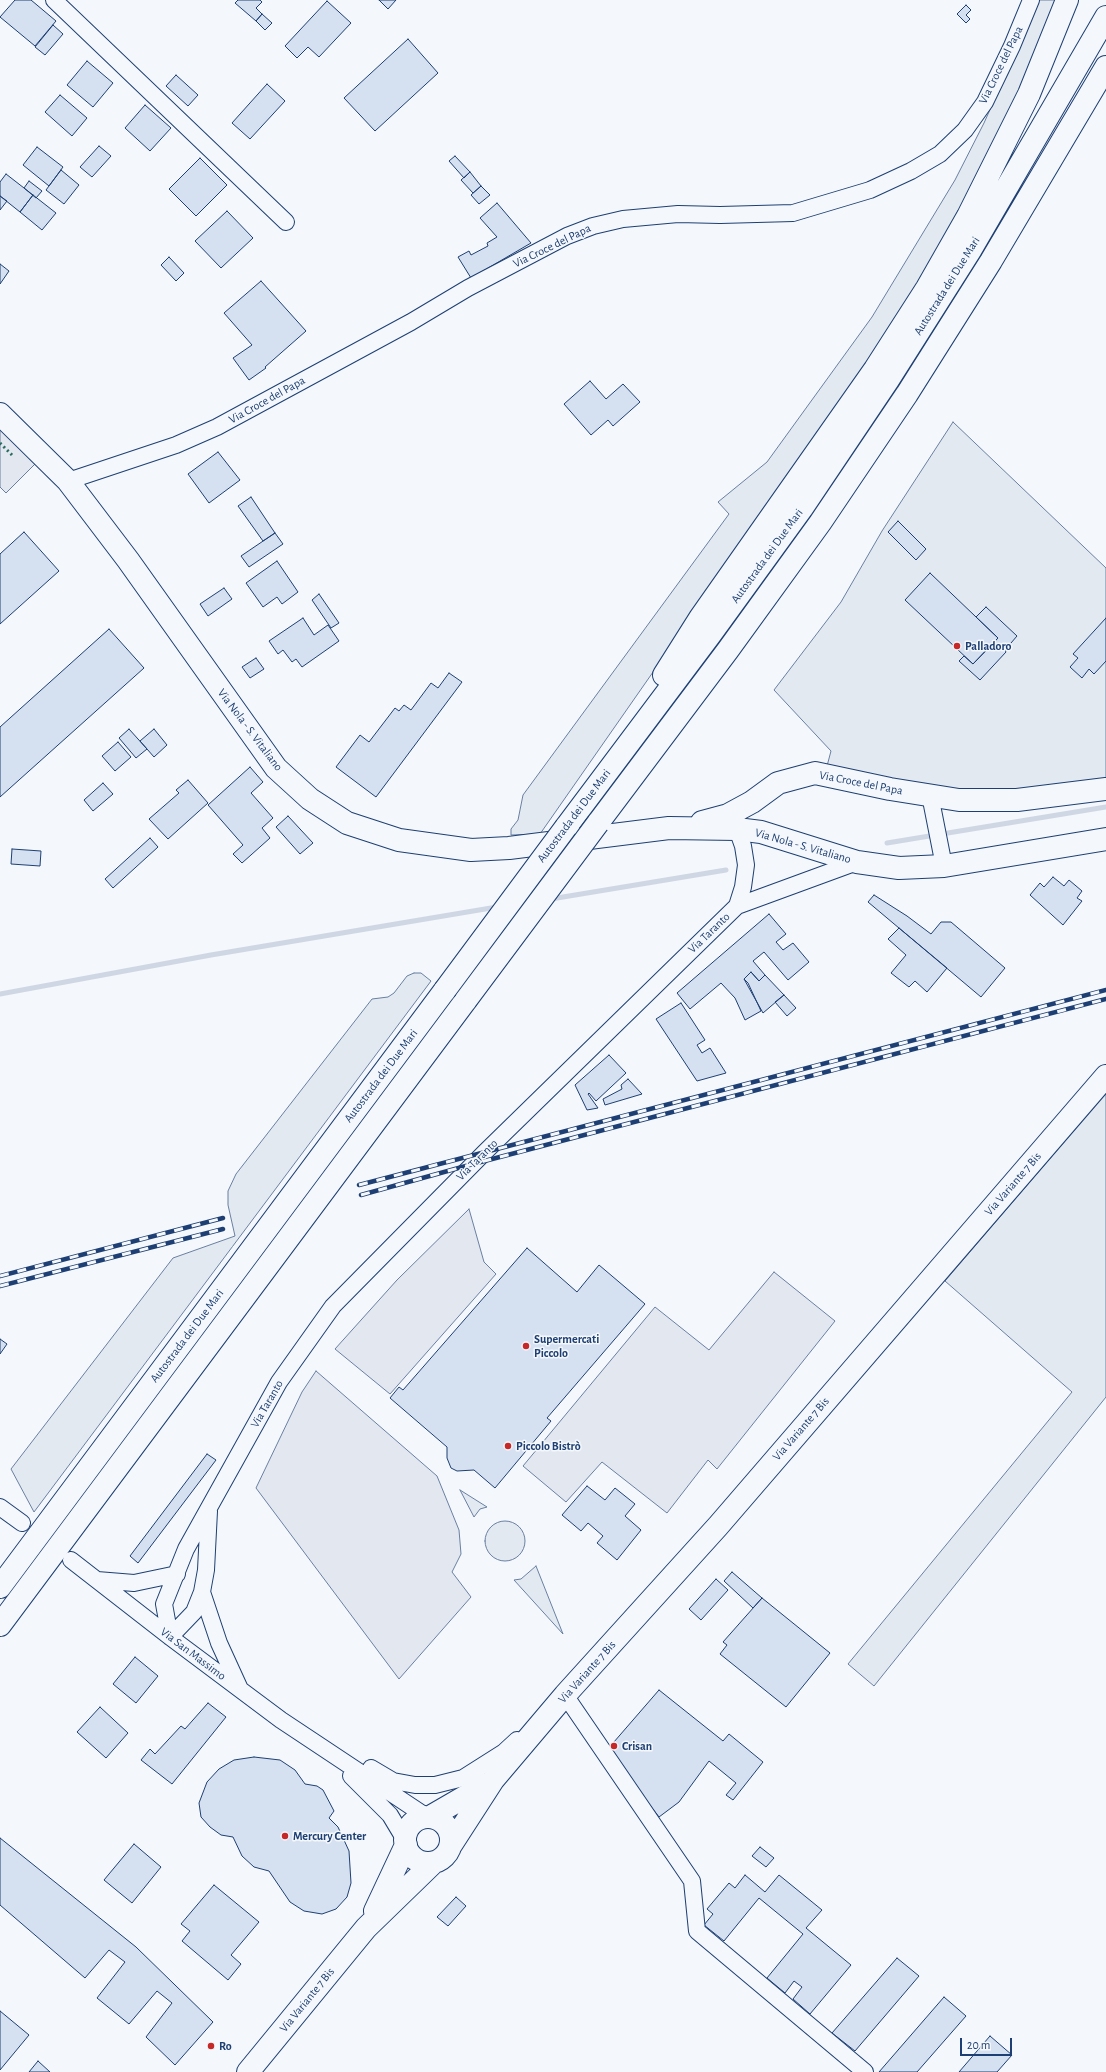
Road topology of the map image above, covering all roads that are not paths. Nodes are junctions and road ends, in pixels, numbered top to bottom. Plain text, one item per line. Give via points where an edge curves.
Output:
1 (54, 0) edge
2 (1031, 0) edge
3 (1067, 0) edge
4 (1106, 17) edge
5 (1106, 67) edge
6 (286, 222) dead end
7 (0, 414) edge
8 (68, 482) junction
9 (1106, 788) edge
10 (930, 795) junction
11 (752, 802) junction
12 (566, 827) junction
13 (669, 828) junction
14 (737, 829) junction
15 (1106, 839) edge
16 (858, 862) junction
17 (944, 866) junction
18 (737, 906) junction
19 (1106, 1076) edge
20 (0, 1507) edge
21 (209, 1507) junction
22 (22, 1524) dead end
23 (71, 1560) dead end
24 (177, 1574) junction
25 (97, 1580) junction
26 (0, 1587) edge
27 (202, 1592) junction
28 (0, 1625) edge
29 (170, 1637) junction
30 (241, 1690) junction
31 (566, 1695) junction
32 (544, 1721) junction
33 (318, 1745) junction
34 (493, 1780) junction
35 (429, 1817) junction
36 (405, 1842) junction
37 (450, 1845) junction
38 (433, 1863) junction
39 (366, 1928) junction
40 (248, 2072) edge
41 (865, 2072) edge

1 - 6 street
2 - 8 street, Via Croce del Papa via 985,102 965,130 940,154 911,171 870,190 793,213 678,214 623,219 593,226 567,236 468,288 411,322 217,427 176,445
3 - 12 main road via 1029,94 968,216 927,288 875,369 700,618
4 - 12 main road, Autostrada dei Due Mari via 971,249 888,380 802,508
5 - 28 main road, Autostrada dei Due Mari, bridge via 991,261 907,394 806,542
7 - 8 main road, Via Nola - S. Vitaliano
8 - 13 main road, Via Nola - S. Vitaliano via 128,560 276,768 310,799 347,823 399,840 471,850 509,848
9 - 10 main road, Via Croce del Papa via 1017,800 959,800
10 - 11 main road, Via Croce del Papa via 815,773 778,783
10 - 17 street
11 - 13 main road, Via Croce del Papa via 710,821
11 - 14 main road, Via Croce del Papa
12 - 26 main road, Autostrada dei Due Mari, bridge
13 - 14 main road, Via Nola - S. Vitaliano
14 - 16 main road, Via Nola - S. Vitaliano via 761,832
14 - 18 street, Via Taranto via 746,865
15 - 17 main road, Via Nola - S. Vitaliano
16 - 17 main road, Via Nola - S. Vitaliano via 899,868
16 - 18 street
18 - 21 street, Via Taranto via 485,1152 333,1306 279,1382
19 - 31 main road, Via Variante 7 Bis via 718,1526
20 - 22 street
21 - 24 street, Via Taranto via 186,1549
21 - 27 street, Via Taranto via 206,1570
23 - 25 street, Via San Massimo
24 - 25 street via 134,1583
24 - 29 street, Via Taranto via 164,1604
25 - 29 street, Via San Massimo
27 - 29 street, Via Taranto via 194,1612
27 - 30 street, Via Taranto via 219,1643
29 - 30 street, Via San Massimo
30 - 33 street, Via San Massimo
31 - 32 main road, Via Variante 7 Bis
31 - 41 street via 692,1881 697,1931
32 - 33 street, Via San Massimo via 529,1729 504,1752 463,1778 430,1785 393,1781 333,1748
32 - 34 main road, Via Variante 7 Bis
33 - 35 street, Via San Massimo
33 - 36 street, Via San Massimo via 390,1815
34 - 35 main road, Via Variante 7 Bis via 460,1802
34 - 37 main road, Via Variante 7 Bis
35 - 36 main road via 414,1822 406,1833
35 - 37 main road via 444,1824 449,1830
36 - 38 main road via 413,1858
36 - 39 main road, Via Variante 7 Bis
37 - 38 main road via 444,1856
38 - 39 main road, Via Variante 7 Bis
39 - 40 main road, Via Variante 7 Bis

